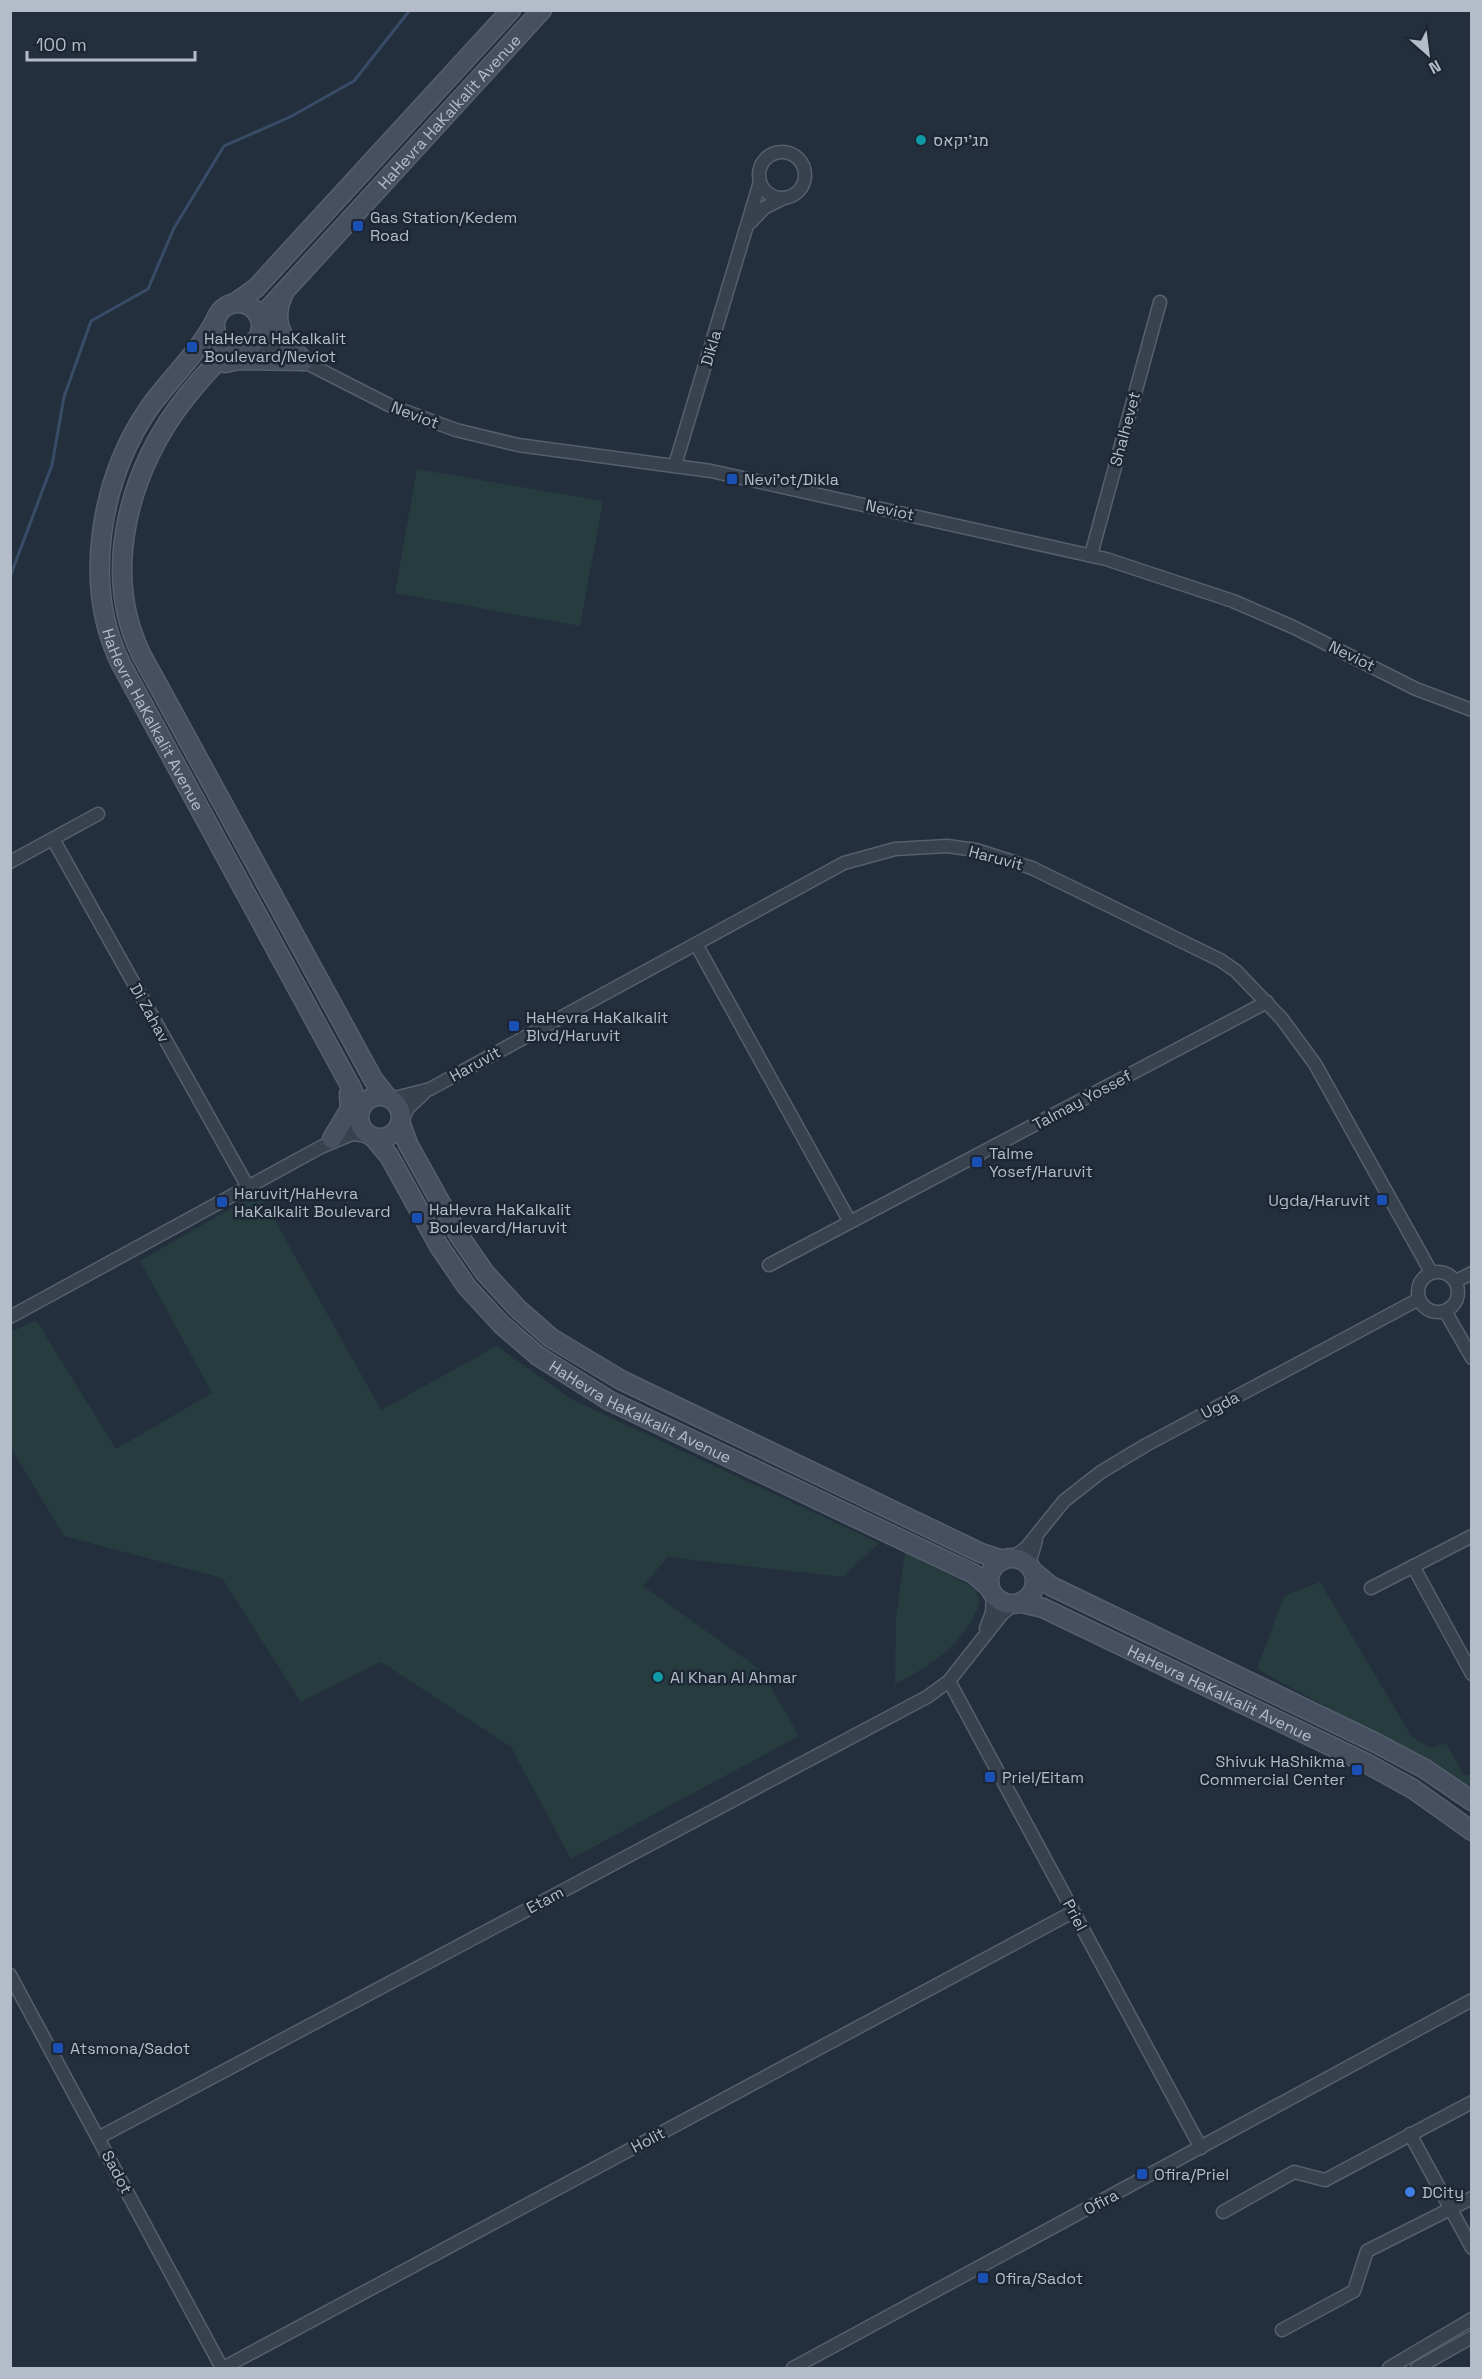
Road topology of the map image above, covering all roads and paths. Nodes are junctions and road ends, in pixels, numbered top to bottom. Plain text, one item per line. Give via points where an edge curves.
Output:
1 (511, 10) edge
2 (542, 10) edge
3 (760, 183) junction
4 (784, 198) junction
5 (745, 231) junction
6 (288, 285) junction
7 (236, 302) junction
8 (1160, 302) dead end
9 (215, 321) junction
10 (260, 322) junction
11 (241, 348) junction
12 (300, 359) junction
13 (205, 374) junction
14 (675, 465) junction
15 (1091, 555) junction
16 (1472, 710) edge
17 (98, 814) dead end
18 (52, 839) junction
19 (10, 862) edge
20 (696, 944) junction
21 (1267, 1002) junction
22 (345, 1075) junction
23 (429, 1089) junction
24 (389, 1098) junction
25 (360, 1114) junction
26 (401, 1122) junction
27 (372, 1137) junction
28 (326, 1143) junction
29 (248, 1188) junction
30 (850, 1222) junction
31 (769, 1265) dead end
32 (1431, 1272) junction
33 (1472, 1272) edge
34 (1456, 1281) junction
35 (1419, 1299) junction
36 (1445, 1311) junction
37 (10, 1317) edge
38 (1472, 1358) edge
39 (1038, 1534) junction
40 (1472, 1536) edge
41 (1019, 1563) junction
42 (1413, 1566) junction
43 (1371, 1588) dead end
44 (991, 1592) junction
45 (1018, 1604) junction
46 (978, 1646) junction
47 (1472, 1674) edge
48 (949, 1681) junction
49 (1472, 1801) edge
50 (1472, 1831) edge
51 (1073, 1912) junction
52 (10, 1975) edge
53 (1472, 2000) edge
54 (1472, 2102) edge
55 (1410, 2134) junction
56 (98, 2138) junction
57 (1201, 2148) junction
58 (1472, 2198) edge
59 (1450, 2209) junction
60 (1223, 2212) dead end
61 (1472, 2248) edge
62 (1472, 2319) edge
63 (1282, 2330) dead end
64 (1472, 2337) edge
65 (223, 2368) edge
66 (793, 2368) edge
67 (1389, 2368) edge
68 (1417, 2368) edge

1 - 7 main road, HaHevra HaKalkalit Avenue via 256,288
2 - 6 main road, HaHevra HaKalkalit Avenue
3 - 4 street via 770,194
3 - 4 street via 761,168 770,156 784,153 798,159 805,172 802,187
3 - 5 street, Dikla
4 - 5 street, Dikla via 764,208
5 - 14 street, Dikla
6 - 10 main road, HaHevra HaKalkalit Avenue
6 - 12 main road via 279,303 277,322 284,340
7 - 9 main road via 222,308
7 - 10 main road via 250,306
8 - 15 street, Shalhevet
9 - 11 main road via 222,343
9 - 22 main road, HaHevra HaKalkalit Avenue via 149,408 120,463 101,545 103,614 120,664
10 - 11 main road via 256,340
10 - 12 street, Neviot via 267,335
11 - 12 street, Neviot
11 - 13 main road, HaHevra HaKalkalit Avenue via 222,357
12 - 13 main road via 240,360
12 - 14 street, Neviot via 391,406 476,436 541,449
13 - 24 main road, HaHevra HaKalkalit Avenue via 158,437 136,485 124,547 123,590 128,624 356,1049
14 - 15 street, Neviot
15 - 16 street, Neviot via 1233,601 1416,688
17 - 18 street
18 - 19 street
18 - 29 street, Di Zahav
20 - 21 street, Haruvit via 844,863 895,849 947,846 976,850 1032,868 1195,946 1236,971
20 - 23 street, Haruvit
20 - 30 street
21 - 30 street, Talmay Yossef
21 - 32 street, Haruvit via 1315,1064
22 - 25 main road, HaHevra HaKalkalit Avenue
22 - 28 main road via 350,1109
23 - 24 street, Haruvit
23 - 26 street, Haruvit via 408,1108
24 - 25 main road via 374,1097
24 - 26 main road via 399,1108
25 - 27 main road via 362,1128
25 - 28 street
26 - 27 main road via 387,1138
26 - 41 main road, HaHevra HaKalkalit Avenue via 414,1154 472,1255 518,1309 551,1338 631,1386 990,1557
27 - 28 street via 352,1134
27 - 44 main road, HaHevra HaKalkalit Avenue via 388,1156 467,1287 538,1356 610,1401 974,1574
28 - 29 street
29 - 37 street
30 - 31 street, Talmay Yossef
32 - 34 street via 1445,1272
32 - 35 street via 1421,1280
33 - 34 street
34 - 36 street via 1458,1298
35 - 36 street via 1427,1309
35 - 39 street, Ugda via 1101,1472 1064,1502
36 - 38 street
39 - 41 street, Ugda
39 - 41 street, Ugda
40 - 42 street
41 - 44 main road via 990,1575
41 - 45 main road via 1035,1586 1028,1599
41 - 49 main road, HaHevra HaKalkalit Avenue via 1051,1586 1374,1742 1425,1769
42 - 43 street
42 - 47 street
44 - 45 main road via 999,1601
44 - 46 street, Etam via 992,1613
45 - 46 street, Etam
45 - 50 main road, HaHevra HaKalkalit Avenue via 1043,1608 1364,1762 1413,1788
46 - 48 street, Etam
48 - 51 street, Priel
48 - 56 street, Etam
51 - 57 street, Priel
51 - 65 street, Holit
52 - 56 street, Sadot
53 - 57 street, Ofira
54 - 55 street
55 - 59 street
55 - 60 street via 1325,2180 1294,2172
56 - 65 street, Sadot
57 - 66 street, Ofira
58 - 59 street
59 - 61 street
59 - 63 street via 1367,2251 1354,2291
62 - 67 street
64 - 68 street

